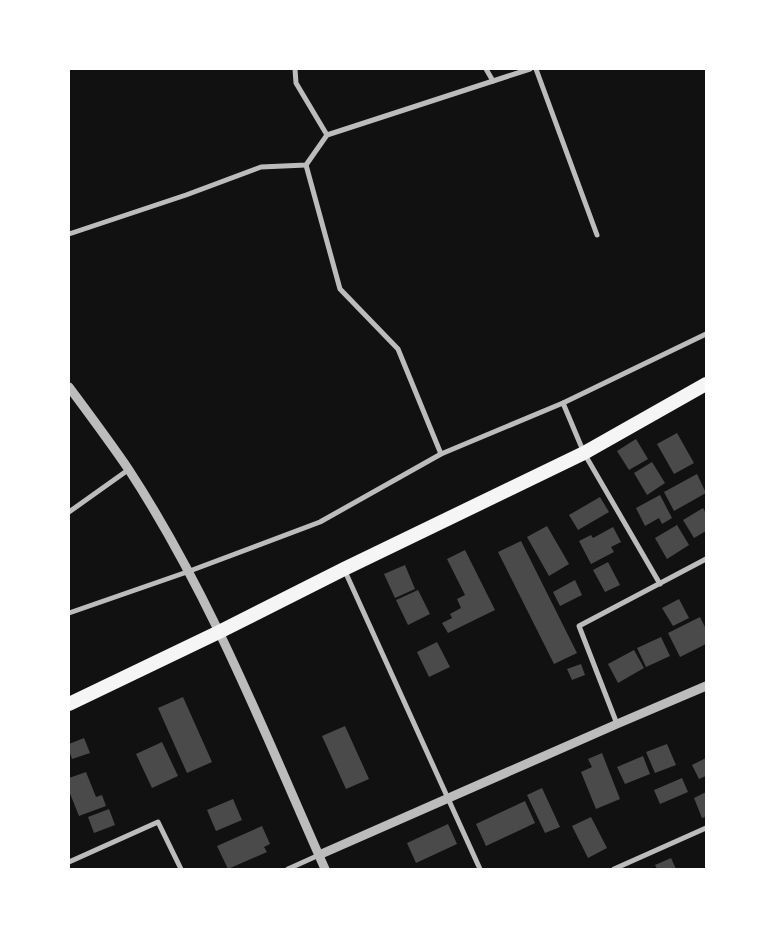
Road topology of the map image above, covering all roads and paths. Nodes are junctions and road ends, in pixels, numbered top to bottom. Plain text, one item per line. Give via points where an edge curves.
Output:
1 (295, 69) edge
2 (486, 69) edge
3 (530, 69) edge
4 (536, 69) edge
5 (493, 81) junction
6 (327, 135) junction
7 (306, 165) junction
8 (69, 234) edge
9 (597, 235) dead end
10 (706, 334) edge
11 (706, 384) edge
12 (69, 387) edge
13 (563, 403) junction
14 (584, 453) junction
15 (441, 454) junction
16 (128, 470) junction
17 (69, 512) edge
18 (706, 558) edge
19 (344, 569) junction
20 (187, 572) junction
21 (660, 584) junction
22 (69, 613) edge
23 (219, 632) junction
24 (706, 686) edge
25 (69, 704) edge
26 (617, 724) junction
27 (448, 799) junction
28 (706, 828) edge
29 (319, 855) junction
30 (69, 862) edge
31 (181, 869) edge
32 (288, 869) edge
33 (325, 869) edge
34 (480, 869) edge
35 (614, 869) edge

1 - 6 street via 296,83
2 - 5 street
3 - 5 street
4 - 9 street
5 - 6 street
6 - 7 street
7 - 8 street via 261,168
7 - 15 street via 340,289 398,348
10 - 13 street
11 - 14 highway
12 - 16 street
13 - 14 street
13 - 15 street
14 - 19 highway
14 - 21 street
15 - 20 street via 320,522
16 - 17 street
16 - 20 street
18 - 21 street
19 - 23 highway
19 - 27 street
20 - 22 street
20 - 23 street
21 - 26 street via 579,626
23 - 25 highway
23 - 29 street
24 - 26 street
26 - 27 street
27 - 29 street
27 - 34 street
28 - 35 street
29 - 32 street
29 - 33 street
30 - 31 street via 158,822

